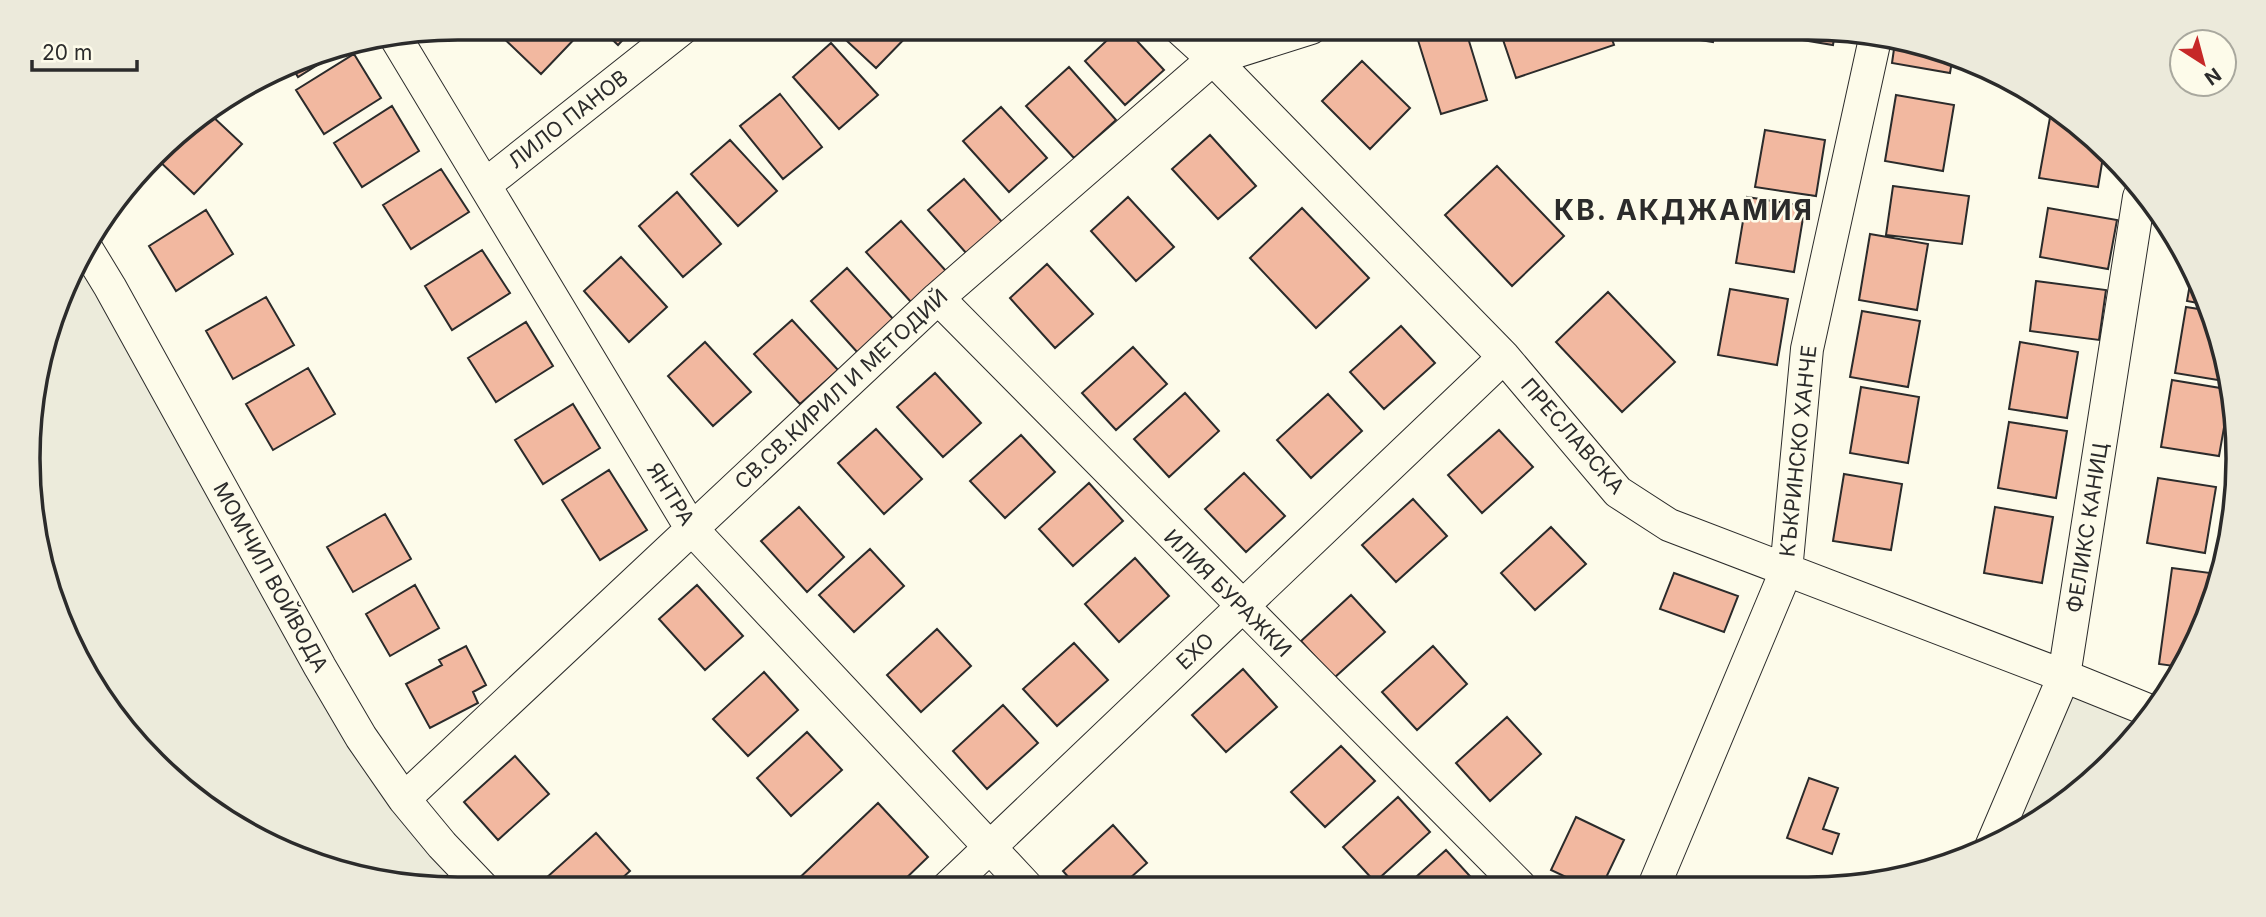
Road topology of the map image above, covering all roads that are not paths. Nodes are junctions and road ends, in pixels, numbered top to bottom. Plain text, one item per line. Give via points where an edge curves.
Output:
1 (668, 40) edge
2 (1192, 40) edge
3 (1273, 40) edge
4 (400, 45) edge
5 (1874, 46) edge
6 (1213, 59) junction
7 (485, 184) junction
8 (2138, 203) edge
9 (92, 257) edge
10 (938, 298) junction
11 (1504, 357) junction
12 (691, 528) junction
13 (1786, 571) junction
14 (1241, 607) junction
15 (2064, 676) junction
16 (2143, 708) edge
17 (404, 799) junction
18 (1998, 831) edge
19 (989, 846) junction
20 (473, 877) edge
21 (958, 877) edge
22 (1018, 877) edge
23 (1511, 877) edge
24 (1658, 877) edge

1 - 7 street, ЛИЛО ПАНОВ
2 - 6 street, ПРЕСЛАВСКА
3 - 6 street, СВ.СВ.КИРИЛ И МЕТОДИЙ
4 - 7 street, ЯНТРА
5 - 13 street, КЪКРИНСКО ХАНЧЕ via 1807,349
6 - 10 street, СВ.СВ.КИРИЛ И МЕТОДИЙ
6 - 11 street, ПРЕСЛАВСКА
7 - 12 street, ЯНТРА
8 - 15 street, ФЕЛИКС КАНИЦ
9 - 17 street, МОМЧИЛ ВОЙВОДА via 320,667
10 - 12 street, СВ.СВ.КИРИЛ И МЕТОДИЙ
10 - 14 street, ИЛИЯ БУРАЖКИ
11 - 13 street, ПРЕСЛАВСКА via 1618,492 1669,525
11 - 14 street, ЕХО
12 - 17 street, СВ.СВ.КИРИЛ И МЕТОДИЙ
12 - 19 street, ЯНТРА
13 - 15 street, ПРЕСЛАВСКА
13 - 24 street, КЪКРИНСКО ХАНЧЕ
14 - 19 street, ЕХО
14 - 23 street, ИЛИЯ БУРАЖКИ
15 - 16 street, ПРЕСЛАВСКА
15 - 18 street, ФЕЛИКС КАНИЦ
17 - 20 street, МОМЧИЛ ВОЙВОДА
19 - 21 street, ЕХО
19 - 22 street, ЯНТРА

